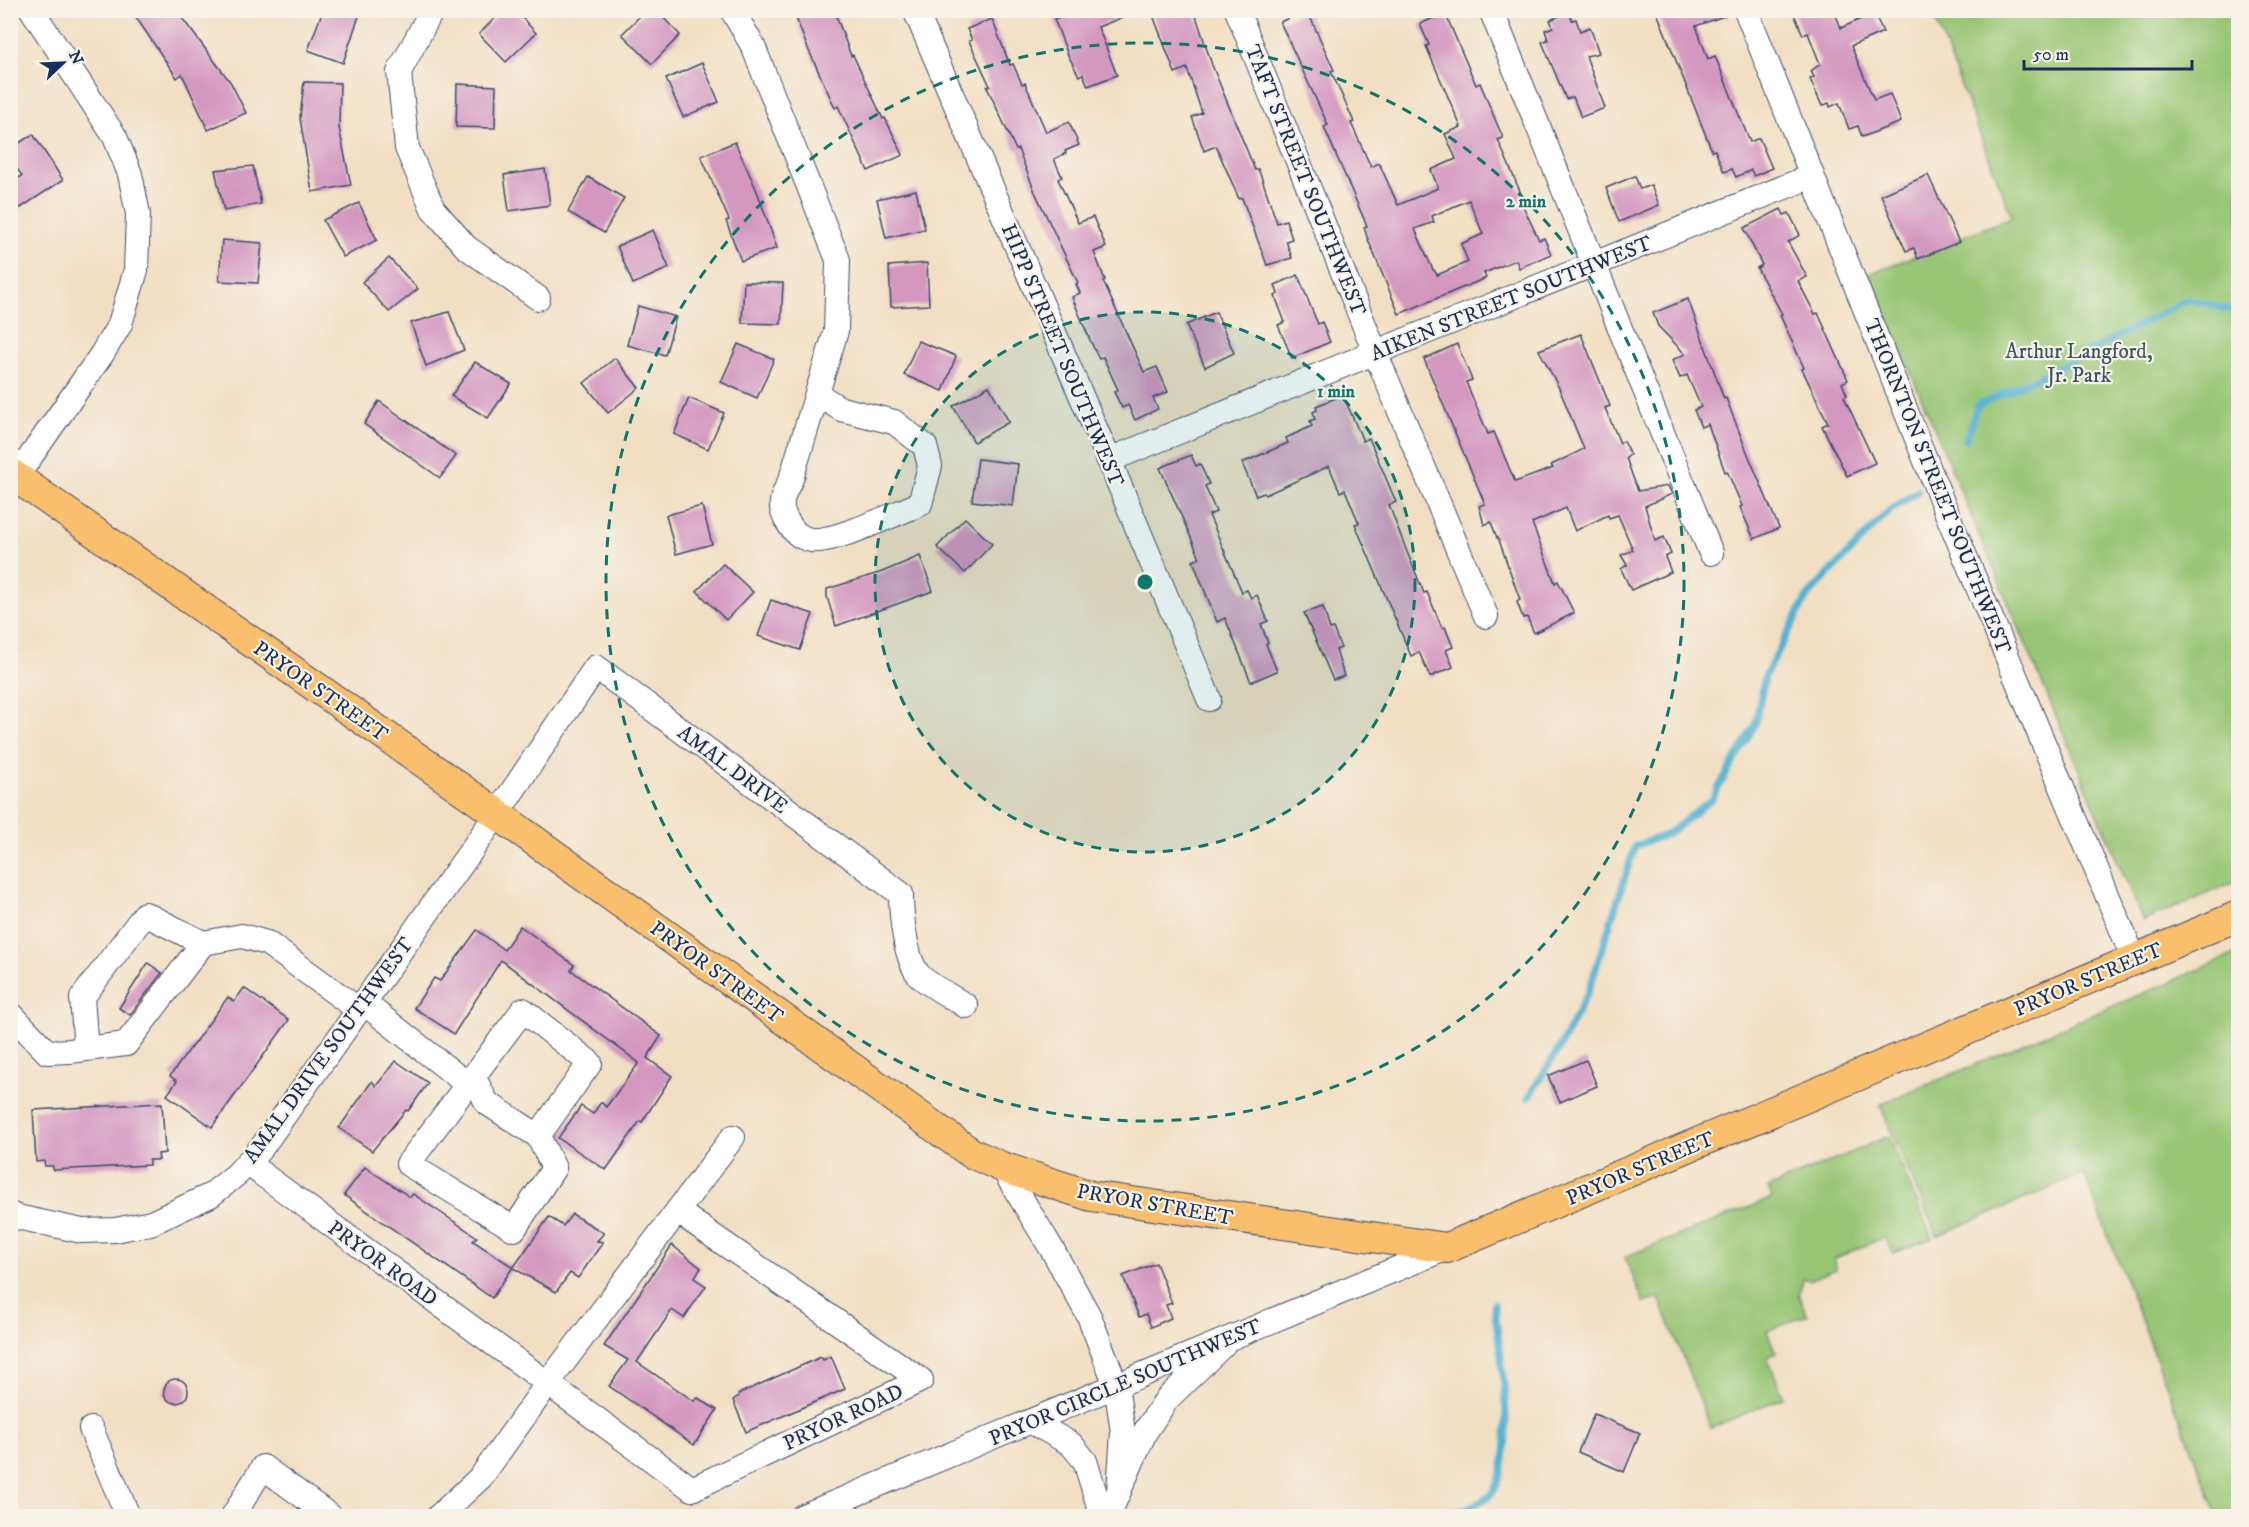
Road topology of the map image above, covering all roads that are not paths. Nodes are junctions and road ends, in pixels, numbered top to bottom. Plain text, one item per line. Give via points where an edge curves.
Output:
1 (32, 10) edge
2 (432, 10) edge
3 (732, 10) edge
4 (915, 10) edge
5 (1237, 10) edge
6 (1491, 10) edge
7 (1746, 10) edge
8 (1812, 176) junction
9 (1593, 264) junction
10 (538, 297) dead end
11 (1375, 352) junction
12 (818, 395) junction
13 (1109, 460) junction
14 (12, 478) edge
15 (1711, 553) dead end
16 (1486, 616) dead end
17 (1209, 699) dead end
18 (497, 814) junction
19 (2238, 916) edge
20 (203, 943) junction
21 (2134, 959) junction
22 (361, 1006) junction
23 (966, 1006) dead end
24 (10, 1014) edge
25 (86, 1049) junction
26 (470, 1080) junction
27 (538, 1136) junction
28 (733, 1137) dead end
29 (247, 1163) junction
30 (1002, 1167) junction
31 (677, 1211) junction
32 (10, 1214) edge
33 (1447, 1248) junction
34 (1231, 1337) junction
35 (548, 1383) junction
36 (1116, 1385) junction
37 (1032, 1422) junction
38 (91, 1429) dead end
39 (1119, 1491) junction
40 (128, 1516) edge
41 (234, 1516) edge
42 (330, 1516) edge
43 (439, 1516) edge
44 (803, 1516) edge
45 (1102, 1516) edge
46 (1108, 1516) edge

1 - 14 street via 115,137 130,174 138,214 136,270 120,324
2 - 10 street via 399,72 407,148 433,209 466,247
3 - 12 street via 753,46 838,260 836,331
4 - 13 street, HIPP STREET SOUTHWEST
5 - 11 street, TAFT STREET SOUTHWEST
6 - 9 street
7 - 8 street, THORNTON STREET SOUTHWEST
8 - 9 street, AIKEN STREET SOUTHWEST
8 - 21 street, THORNTON STREET SOUTHWEST via 1942,501
9 - 11 street, AIKEN STREET SOUTHWEST
9 - 15 street
11 - 13 street, AIKEN STREET SOUTHWEST
11 - 16 street, TAFT STREET SOUTHWEST
12 - 12 street via 781,498 783,514 794,533 811,540 832,538 920,504 930,466 925,446 894,422 841,409
13 - 17 street, HIPP STREET SOUTHWEST
14 - 18 main road, PRYOR STREET
18 - 22 street, AMAL DRIVE SOUTHWEST
18 - 23 street, AMAL DRIVE via 596,667 901,894 906,946 918,974
18 - 30 main road, PRYOR STREET via 971,1153
19 - 21 main road, PRYOR STREET
20 - 22 street via 242,936 267,943
20 - 25 street via 126,1044
20 - 25 street via 145,914 82,998
21 - 33 main road, PRYOR STREET
22 - 26 street
22 - 29 street, AMAL DRIVE SOUTHWEST
24 - 25 street via 47,1052
26 - 27 street via 487,1103
26 - 27 street via 523,1010 590,1063
26 - 27 street via 408,1164 514,1229 554,1168
28 - 31 street
29 - 32 street, AMAL DRIVE SOUTHWEST via 211,1195 151,1223 82,1231
29 - 35 street, PRYOR ROAD
30 - 33 main road, PRYOR STREET via 1091,1196
30 - 36 street via 1089,1316
31 - 35 street
31 - 35 street, PRYOR ROAD via 921,1380 692,1489
33 - 34 street, PRYOR CIRCLE SOUTHWEST
34 - 36 street, PRYOR CIRCLE SOUTHWEST
34 - 39 street via 1167,1399 1145,1432
35 - 43 street via 482,1477
36 - 37 street, PRYOR CIRCLE SOUTHWEST
36 - 39 street via 1123,1432
37 - 44 street, PRYOR CIRCLE SOUTHWEST
37 - 45 street via 1071,1444 1085,1461
38 - 40 street
39 - 46 street
41 - 42 street via 263,1467

